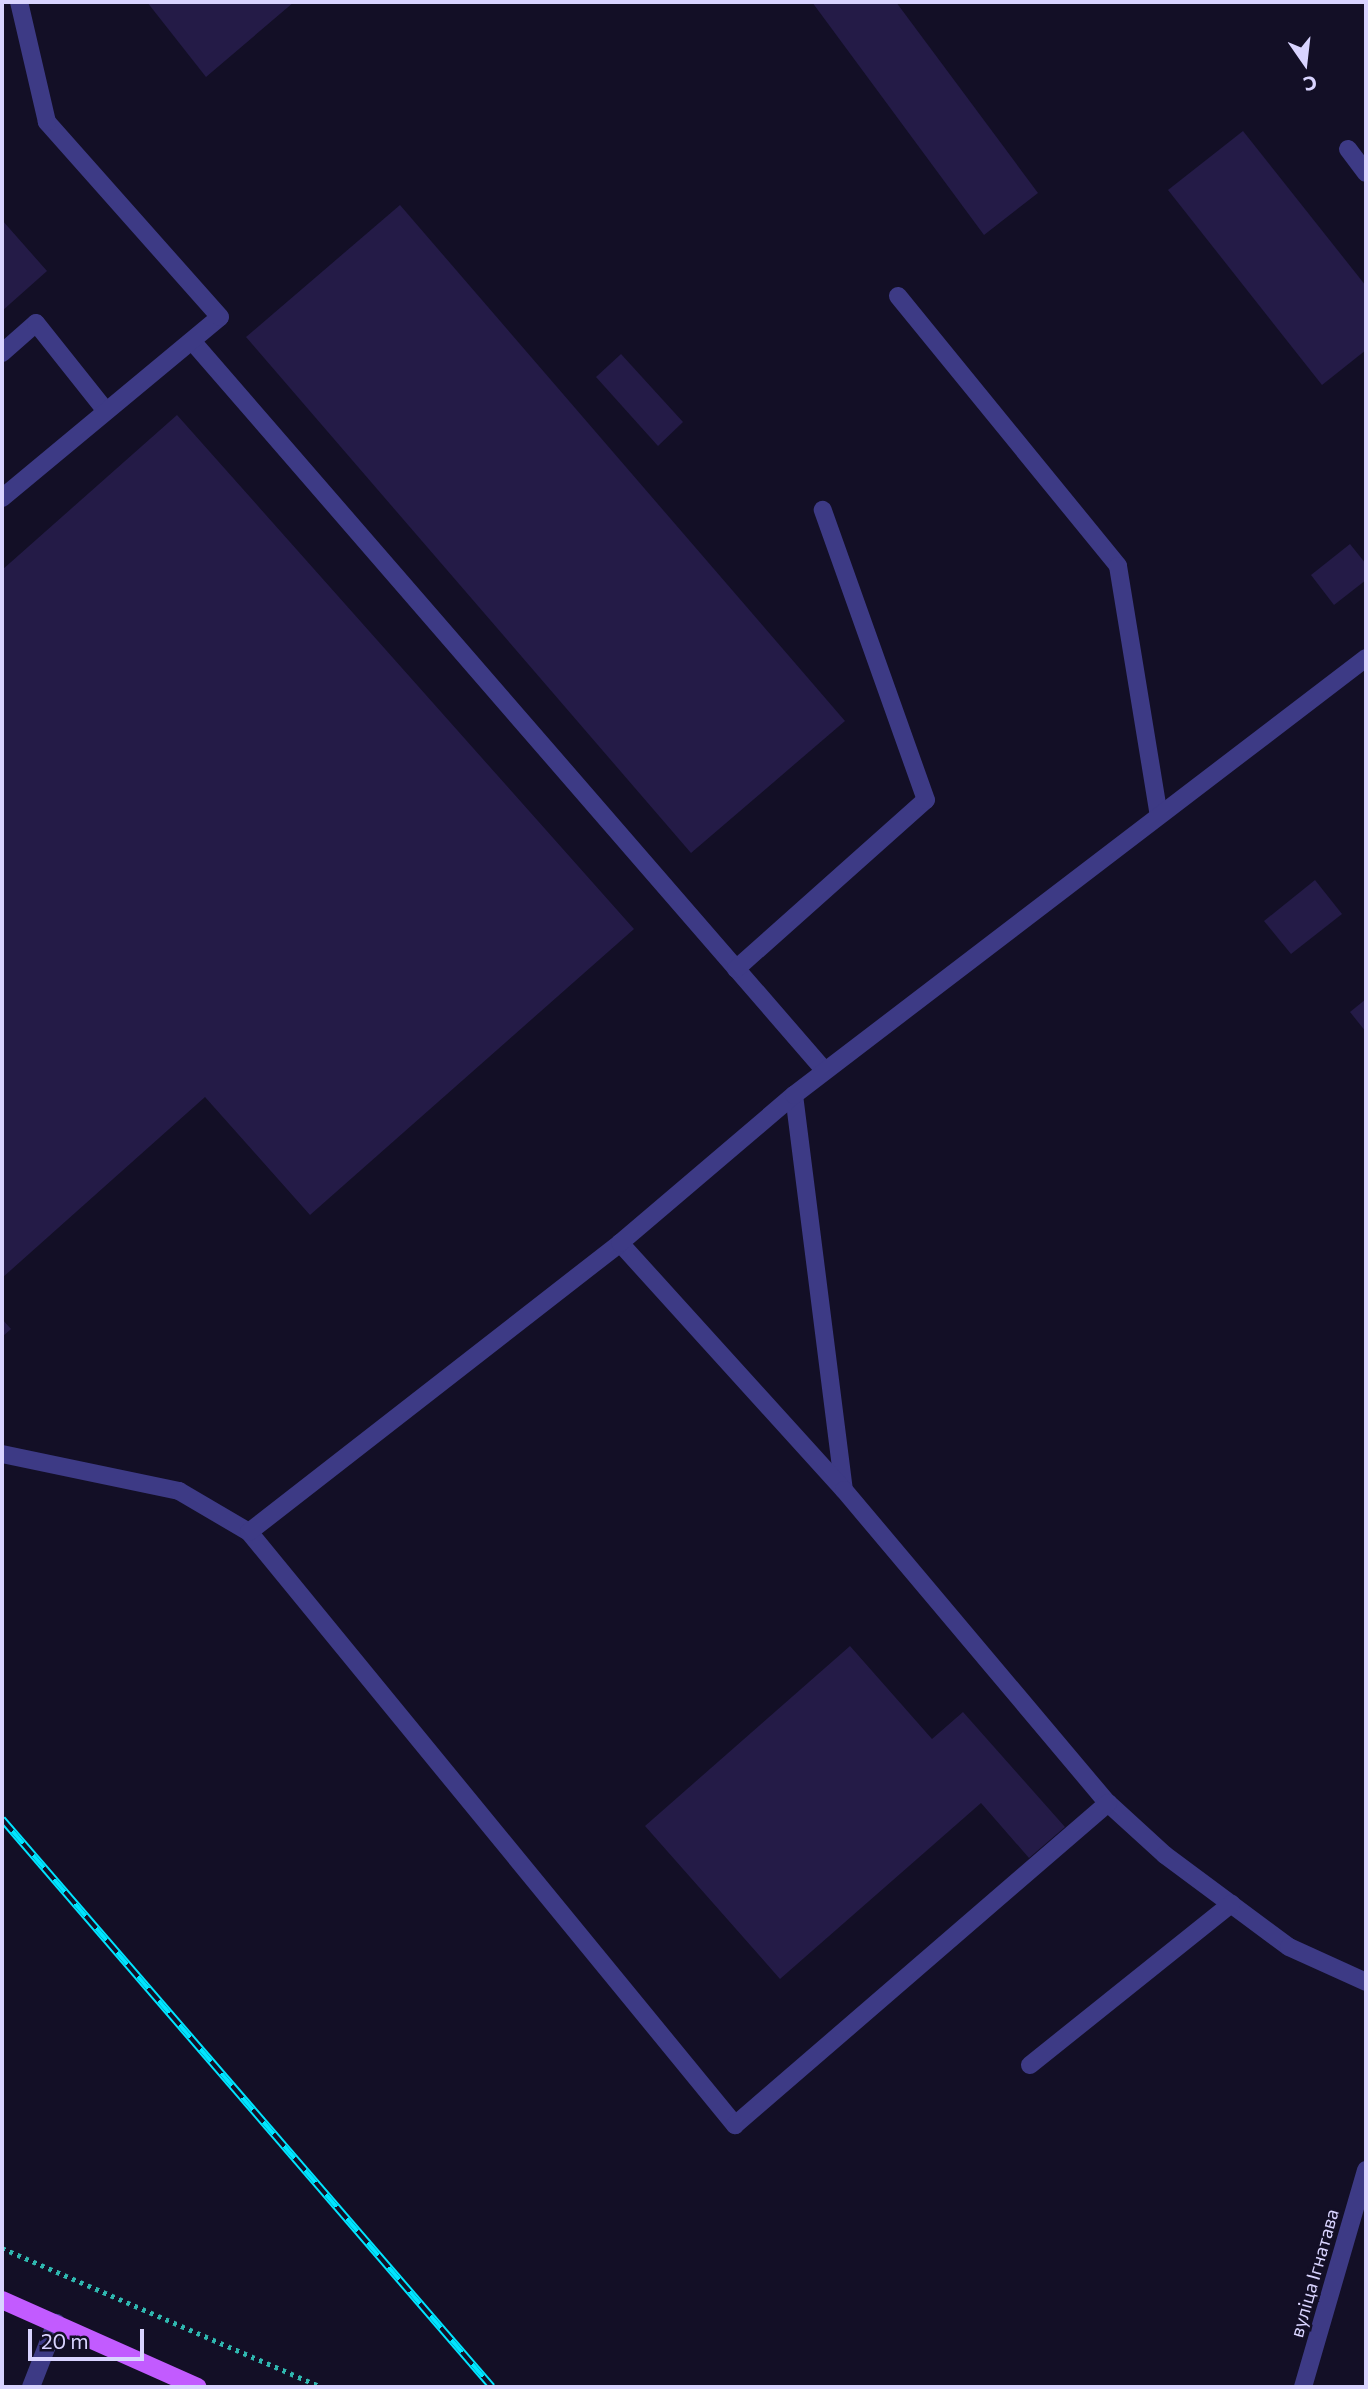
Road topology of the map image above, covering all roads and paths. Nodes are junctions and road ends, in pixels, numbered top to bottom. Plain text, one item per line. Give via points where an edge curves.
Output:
1 (19, 2) edge
2 (1348, 149) dead end
3 (1366, 173) edge
4 (898, 296) dead end
5 (192, 341) junction
6 (2, 353) edge
7 (106, 411) junction
8 (2, 498) edge
9 (823, 510) dead end
10 (1366, 658) edge
11 (1159, 816) junction
12 (736, 969) junction
13 (825, 1071) junction
14 (794, 1095) junction
15 (620, 1243) junction
16 (2, 1454) edge
17 (844, 1490) junction
18 (248, 1532) junction
19 (1108, 1803) junction
20 (1231, 1904) junction
21 (1366, 1982) edge
22 (1030, 2065) dead end
23 (1366, 2170) edge
24 (2, 2248) edge
25 (2, 2300) edge
26 (56, 2323) junction
27 (31, 2387) edge
28 (197, 2387) edge
29 (321, 2387) edge
30 (1303, 2387) edge

1 - 5 street via 47,122 220,317
2 - 3 street
4 - 11 street via 1118,566
5 - 7 street
5 - 12 street
6 - 7 street via 36,323
7 - 8 street
9 - 12 street via 926,800
10 - 11 street
11 - 13 street
12 - 13 street
13 - 14 street
14 - 15 street
14 - 17 street
15 - 17 street
15 - 18 street
16 - 18 street via 179,1491
17 - 19 street
18 - 19 street via 735,2124
19 - 20 street
20 - 21 street via 1289,1947
20 - 22 street
23 - 30 street, вуліца Ігнатава
24 - 29 path
25 - 26 main road
26 - 27 street
26 - 28 main road

